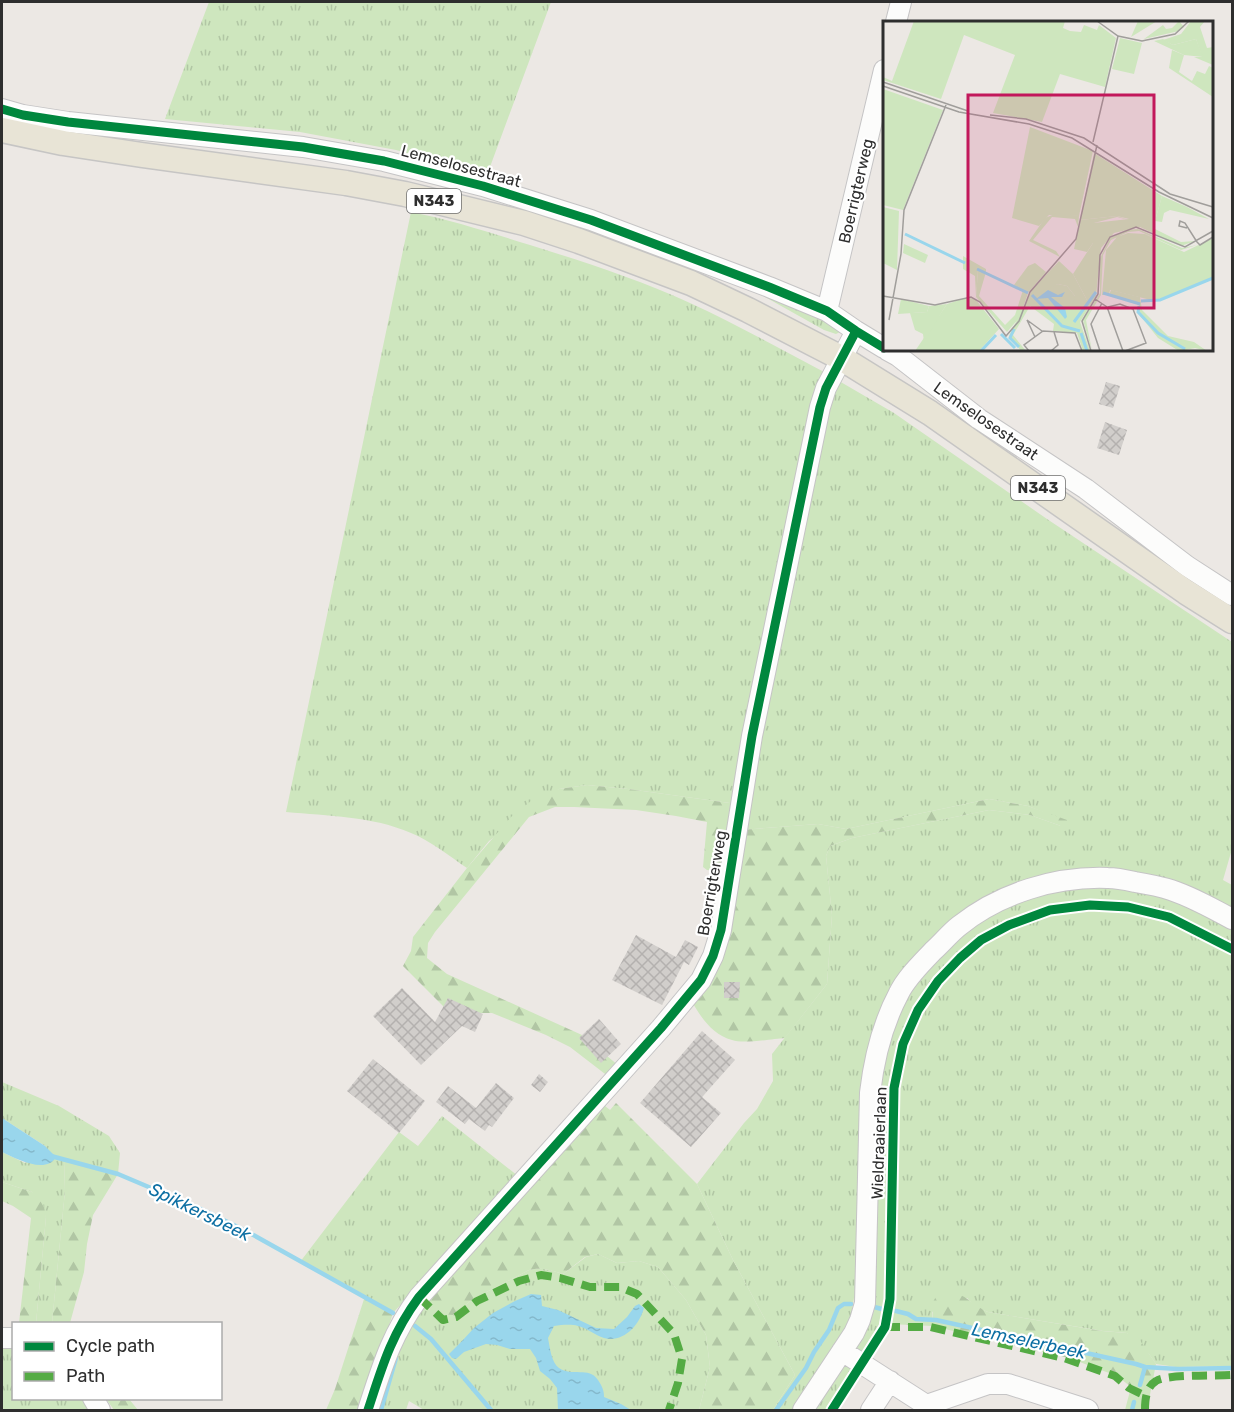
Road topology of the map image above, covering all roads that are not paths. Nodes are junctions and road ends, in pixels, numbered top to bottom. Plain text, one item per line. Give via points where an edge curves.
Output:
1 (901, 2) edge
2 (896, 21) edge
3 (883, 78) edge
4 (2, 109) edge
5 (2, 130) edge
6 (827, 311) junction
7 (856, 331) junction
8 (883, 347) edge
9 (889, 351) edge
10 (841, 358) junction
11 (1233, 595) edge
12 (1233, 621) edge
13 (1233, 919) edge
14 (842, 1351) junction
15 (890, 1381) junction
16 (925, 1408) edge
17 (368, 1410) edge
18 (802, 1410) edge
19 (871, 1410) edge
20 (1088, 1410) edge

1 - 2 street
3 - 6 street, Boerrigterweg
4 - 6 street, Lemselosestraat via 68,122 303,147 384,161 483,186 591,220
5 - 10 main road, N343 via 63,143 346,183 524,223 690,284
6 - 7 street, Lemselosestraat
7 - 8 street, Lemselosestraat
7 - 10 street, Boerrigterweg
9 - 11 street, Lemselosestraat via 979,419 1086,489 1187,566
10 - 12 main road, N343 via 930,413
10 - 17 street, Boerrigterweg via 820,407 752,736 721,930 713,956 701,980 661,1028 419,1297 384,1358
13 - 14 street, Wieldraaierlaan via 1199,901 1159,887 1110,878 1070,880 1015,894 990,906 959,926 918,967 891,1009 874,1059 865,1303 854,1333
14 - 15 street
14 - 18 street, Wieldraaierlaan
15 - 16 street
15 - 19 street
16 - 20 street via 988,1384 1008,1384

